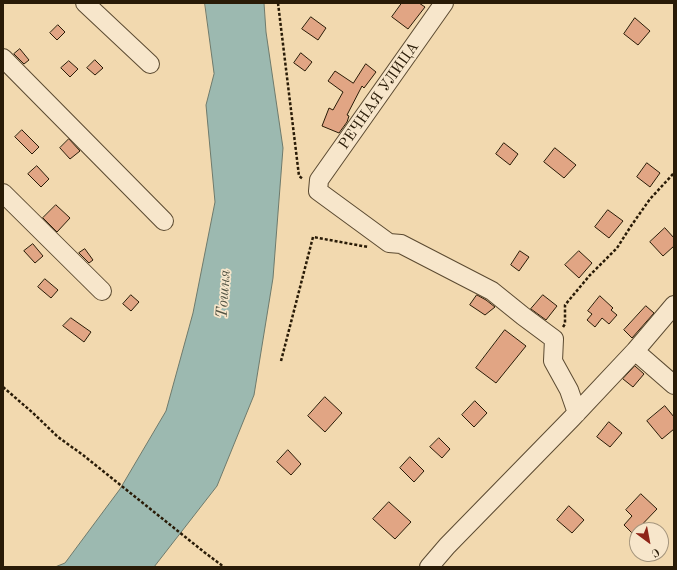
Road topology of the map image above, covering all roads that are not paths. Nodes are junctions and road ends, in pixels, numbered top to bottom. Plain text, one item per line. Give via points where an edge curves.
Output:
1 (85, 3) edge
2 (444, 3) edge
3 (3, 58) edge
4 (150, 64) dead end
5 (3, 193) edge
6 (164, 221) dead end
7 (102, 292) dead end
8 (674, 305) edge
9 (635, 351) junction
10 (674, 385) edge
11 (577, 413) junction
12 (429, 567) edge

1 - 4 street
2 - 11 street, РЕЧНАЯ УЛИЦА via 319,180 318,191 389,243 401,244 492,291 554,339 553,361 569,390
3 - 6 street
5 - 7 street
8 - 9 street
9 - 10 street
9 - 11 street
11 - 12 street

